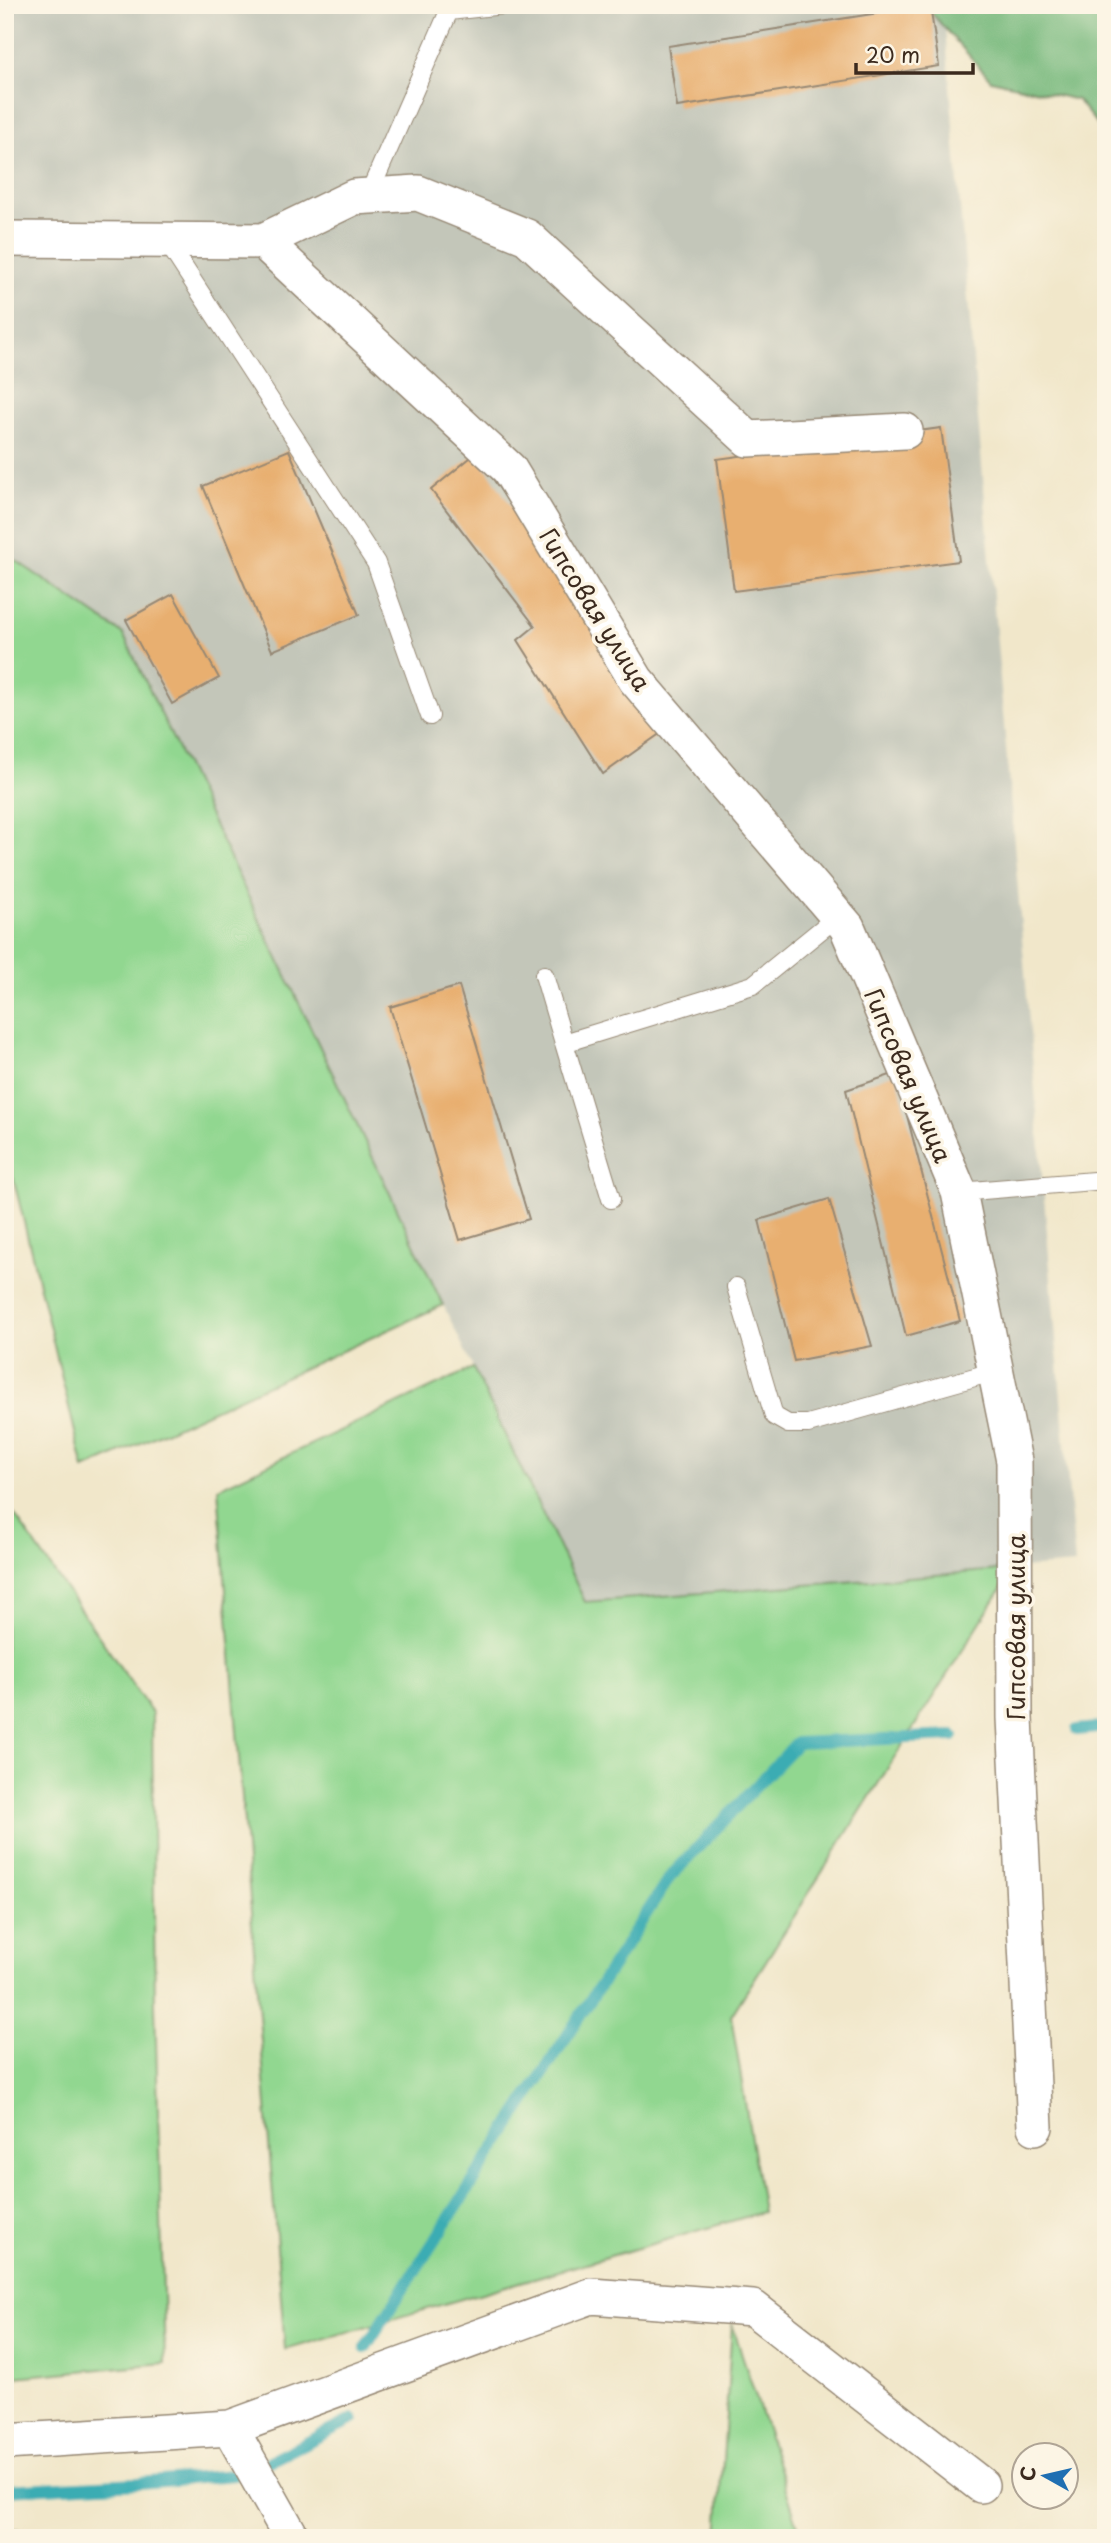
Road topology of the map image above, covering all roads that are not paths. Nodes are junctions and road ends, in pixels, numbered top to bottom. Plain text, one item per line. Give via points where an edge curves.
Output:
1 (503, 5) edge
2 (449, 8) edge
3 (368, 196) junction
4 (5, 239) edge
5 (166, 240) junction
6 (262, 241) junction
7 (905, 431) dead end
8 (430, 716) dead end
9 (838, 916) junction
10 (544, 975) dead end
11 (564, 1043) junction
12 (1106, 1180) edge
13 (958, 1192) junction
14 (611, 1199) dead end
15 (736, 1287) dead end
16 (996, 1371) junction
17 (1035, 2127) dead end
18 (230, 2428) junction
19 (5, 2442) edge
20 (981, 2485) dead end
21 (292, 2538) edge

1 - 2 lane
2 - 3 lane
3 - 6 street via 354,197
3 - 7 street via 418,193 527,237 748,439
4 - 5 street
5 - 6 street
5 - 8 lane via 376,563
6 - 9 street, Гипсовая улица via 509,469 636,680
9 - 11 lane via 753,985
9 - 13 street, Гипсовая улица via 847,927
10 - 11 lane
11 - 14 lane
12 - 13 lane
13 - 16 street, Гипсовая улица
15 - 16 lane via 774,1416 788,1424 808,1424
16 - 17 street, Гипсовая улица via 1014,1461 1015,1718
18 - 19 street
18 - 20 street via 591,2296 740,2306 753,2308
18 - 21 street

